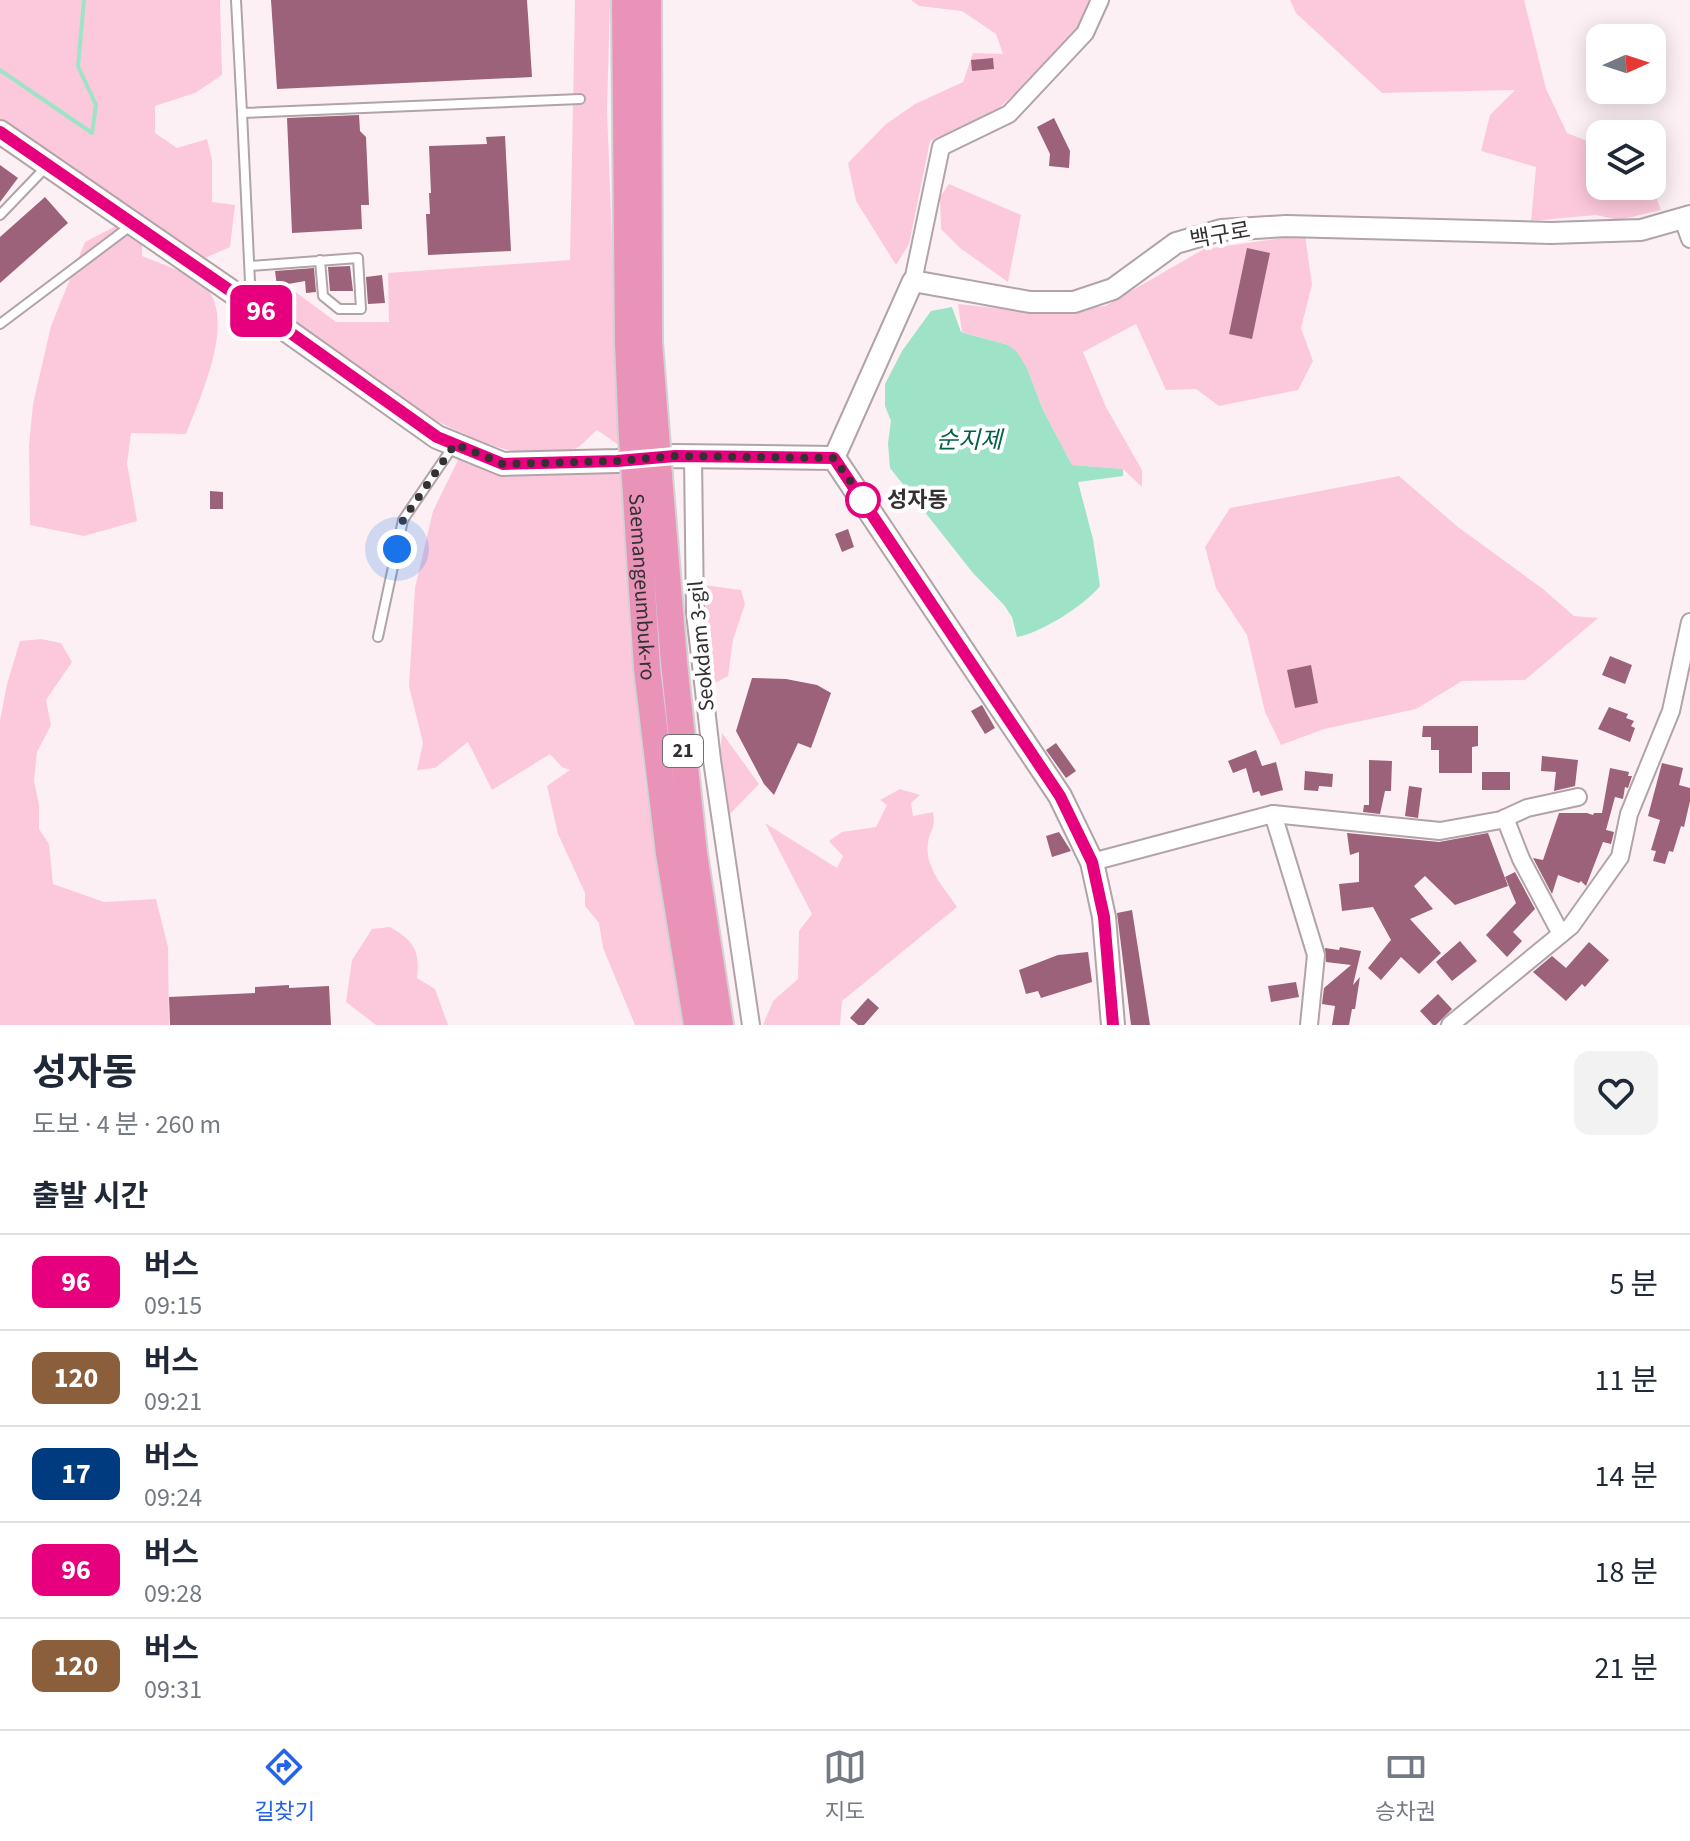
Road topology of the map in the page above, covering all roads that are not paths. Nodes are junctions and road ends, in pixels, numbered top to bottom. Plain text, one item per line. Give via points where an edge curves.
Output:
1 (236, 0) edge
2 (625, 0) edge
3 (648, 0) edge
4 (1100, 0) edge
5 (580, 99) dead end
6 (242, 113) junction
7 (0, 132) edge
8 (48, 165) junction
9 (0, 215) edge
10 (1686, 218) edge
11 (133, 224) junction
12 (1690, 239) edge
13 (320, 260) junction
14 (250, 266) junction
15 (913, 281) junction
16 (241, 297) junction
17 (0, 324) edge
18 (644, 436) junction
19 (455, 444) junction
20 (693, 456) junction
21 (834, 458) junction
22 (647, 478) junction
23 (1690, 622) edge
24 (378, 637) dead end
25 (1578, 797) dead end
26 (1273, 814) junction
27 (1505, 818) junction
28 (1092, 862) junction
29 (1561, 934) junction
30 (697, 1025) edge
31 (720, 1025) edge
32 (751, 1025) edge
33 (1113, 1025) edge
34 (1309, 1025) edge
35 (1450, 1025) edge

1 - 6 lane
2 - 18 highway, Saemangeumbuk-ro / 21 via 628,342
3 - 18 highway, Saemangeumbuk-ro / 21 via 649,342
4 - 15 street via 1085,33 1009,114 941,147
5 - 6 lane
6 - 14 lane
7 - 8 main road
8 - 9 lane
8 - 11 main road
10 - 12 street
10 - 15 street, 백구로 via 1641,230 1551,233 1286,226 1221,230 1176,243 1113,289 1074,302 1030,302
11 - 16 main road
11 - 17 lane
13 - 13 lane via 358,258 361,309 339,309 323,296
13 - 14 lane
14 - 16 lane via 250,282
15 - 21 street
16 - 19 main road via 426,430
18 - 22 highway, Saemangeumbuk-ro / 21, bridge
19 - 20 main road via 503,464
19 - 24 lane via 403,520
20 - 21 main road
20 - 32 street, Seokdam 3-gil via 695,613
21 - 28 main road via 1060,796
22 - 30 highway, Saemangeumbuk-ro / 21 via 647,668
22 - 31 highway, Saemangeumbuk-ro / 21
23 - 29 street via 1671,711 1629,814 1620,857
25 - 27 street
26 - 27 street via 1440,831
26 - 28 street
26 - 34 street via 1316,955
27 - 29 street
28 - 33 main road via 1104,917
29 - 35 street

